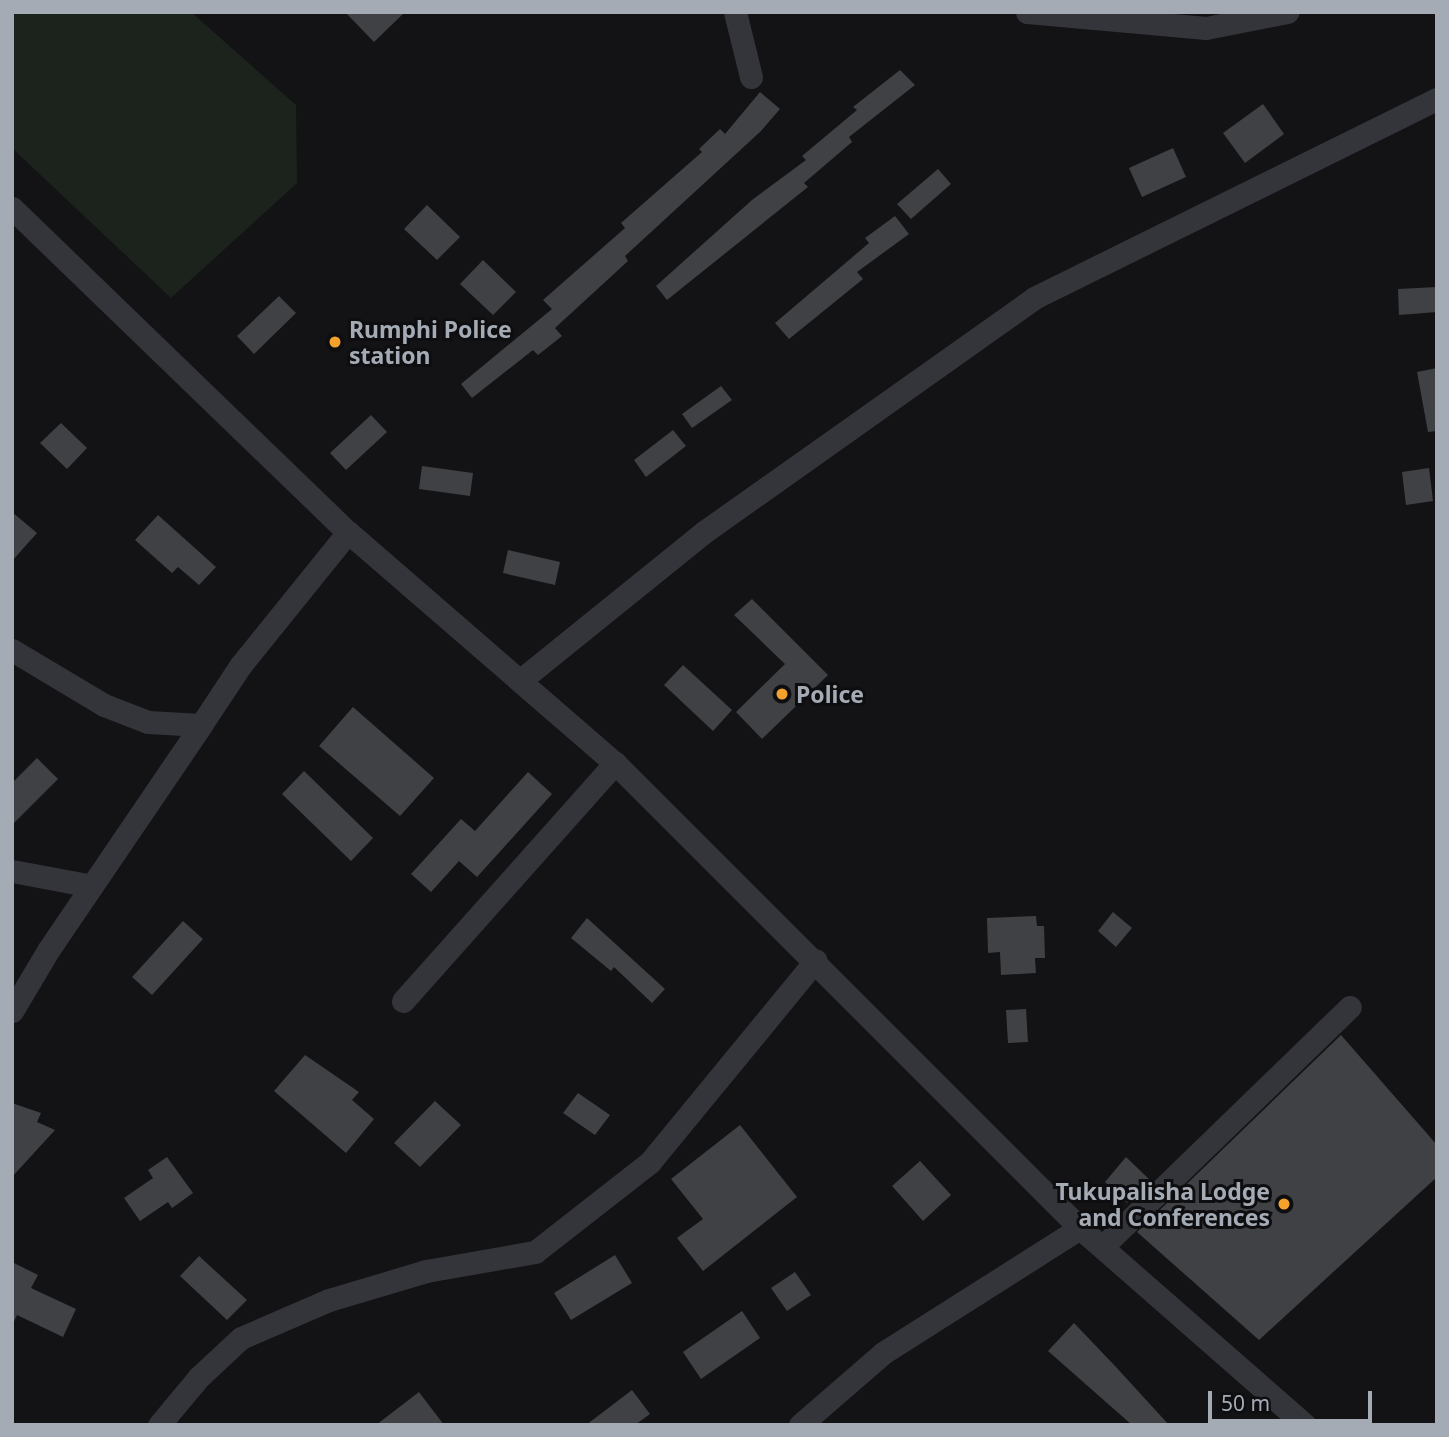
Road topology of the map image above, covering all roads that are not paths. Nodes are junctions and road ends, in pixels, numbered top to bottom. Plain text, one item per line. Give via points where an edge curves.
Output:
1 (735, 12) edge
2 (1027, 12) edge
3 (1287, 12) edge
4 (751, 77) dead end
5 (1437, 99) edge
6 (12, 208) edge
7 (348, 532) junction
8 (12, 650) edge
9 (522, 679) junction
10 (201, 725) junction
11 (615, 763) junction
12 (12, 871) edge
13 (92, 886) junction
14 (816, 960) junction
15 (23, 973) edge
16 (403, 1002) dead end
17 (1350, 1007) dead end
18 (12, 1011) edge
19 (1080, 1228) junction
20 (1102, 1247) junction
21 (159, 1425) edge
22 (800, 1425) edge
23 (1305, 1425) edge

1 - 4 street
2 - 3 street via 1206,28
5 - 9 street via 1034,298 704,532
6 - 7 street
7 - 9 street
7 - 10 street via 248,655
8 - 10 street via 104,705 148,722
9 - 11 street
10 - 13 street
11 - 14 street
11 - 16 street
12 - 13 street
13 - 15 street
14 - 19 street
14 - 21 street via 650,1162 535,1252 426,1271 330,1300 241,1338 199,1377
15 - 18 street
17 - 20 street
19 - 20 street
19 - 22 street via 883,1353
20 - 23 street

